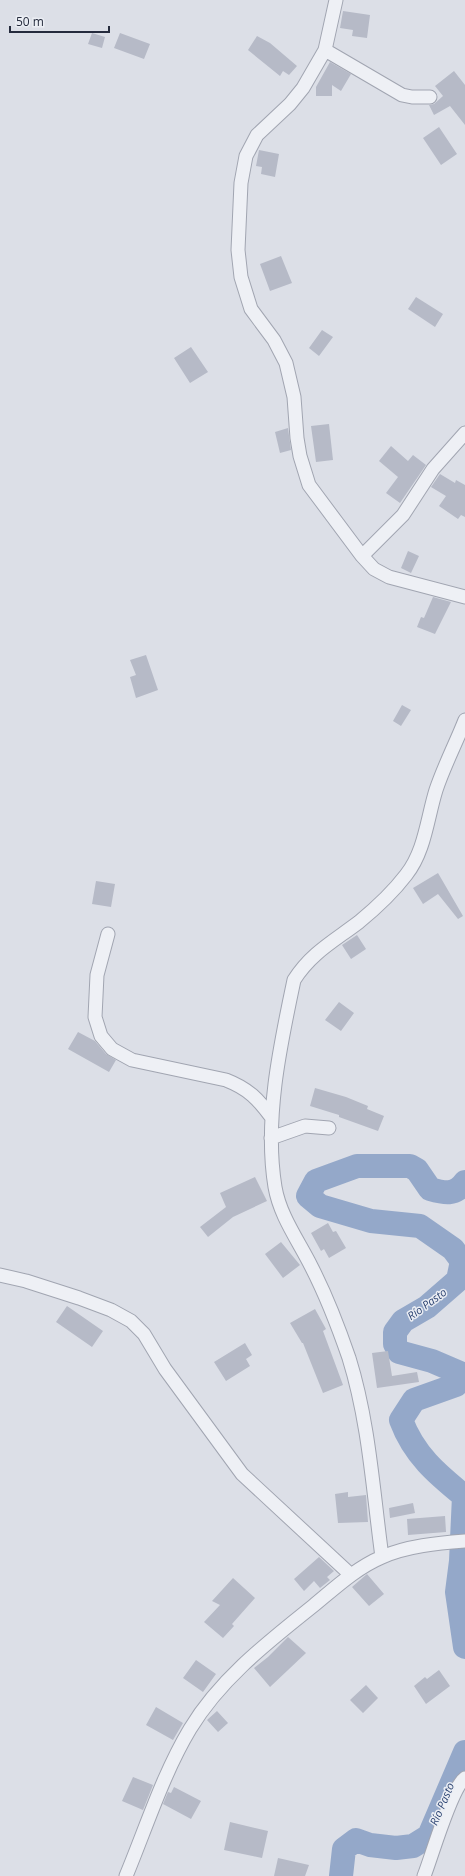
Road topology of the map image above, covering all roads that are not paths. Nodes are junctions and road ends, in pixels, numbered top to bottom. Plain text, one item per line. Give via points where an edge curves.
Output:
1 (336, 0) edge
2 (325, 50) junction
3 (430, 97) dead end
4 (465, 433) edge
5 (362, 556) junction
6 (465, 598) edge
7 (465, 720) edge
8 (108, 934) dead end
9 (272, 1118) junction
10 (329, 1128) dead end
11 (271, 1138) junction
12 (0, 1275) edge
13 (465, 1541) edge
14 (382, 1557) junction
15 (350, 1575) junction
16 (465, 1778) edge
17 (126, 1876) edge
18 (424, 1876) edge

1 - 2 street
2 - 3 street via 402,95
2 - 5 street via 303,88 258,135 246,156 241,183 238,250 241,277 251,309 274,340 286,363 294,397 299,450 309,485
4 - 5 street via 433,469 403,515
5 - 6 street via 374,569 389,577
7 - 9 street via 436,789 420,853 407,874 386,898 304,964 294,980
8 - 9 street via 97,975 95,1016 101,1036 112,1049 132,1060 241,1085 259,1100
9 - 11 street
10 - 11 street via 305,1126
11 - 14 street via 279,1206 324,1292 348,1358 363,1411
12 - 15 street via 26,1280 79,1298 131,1321 144,1334 164,1369 242,1474
13 - 14 street via 445,1542
14 - 15 street
15 - 17 street via 250,1657 208,1703 190,1730 169,1772
16 - 18 street via 460,1781

